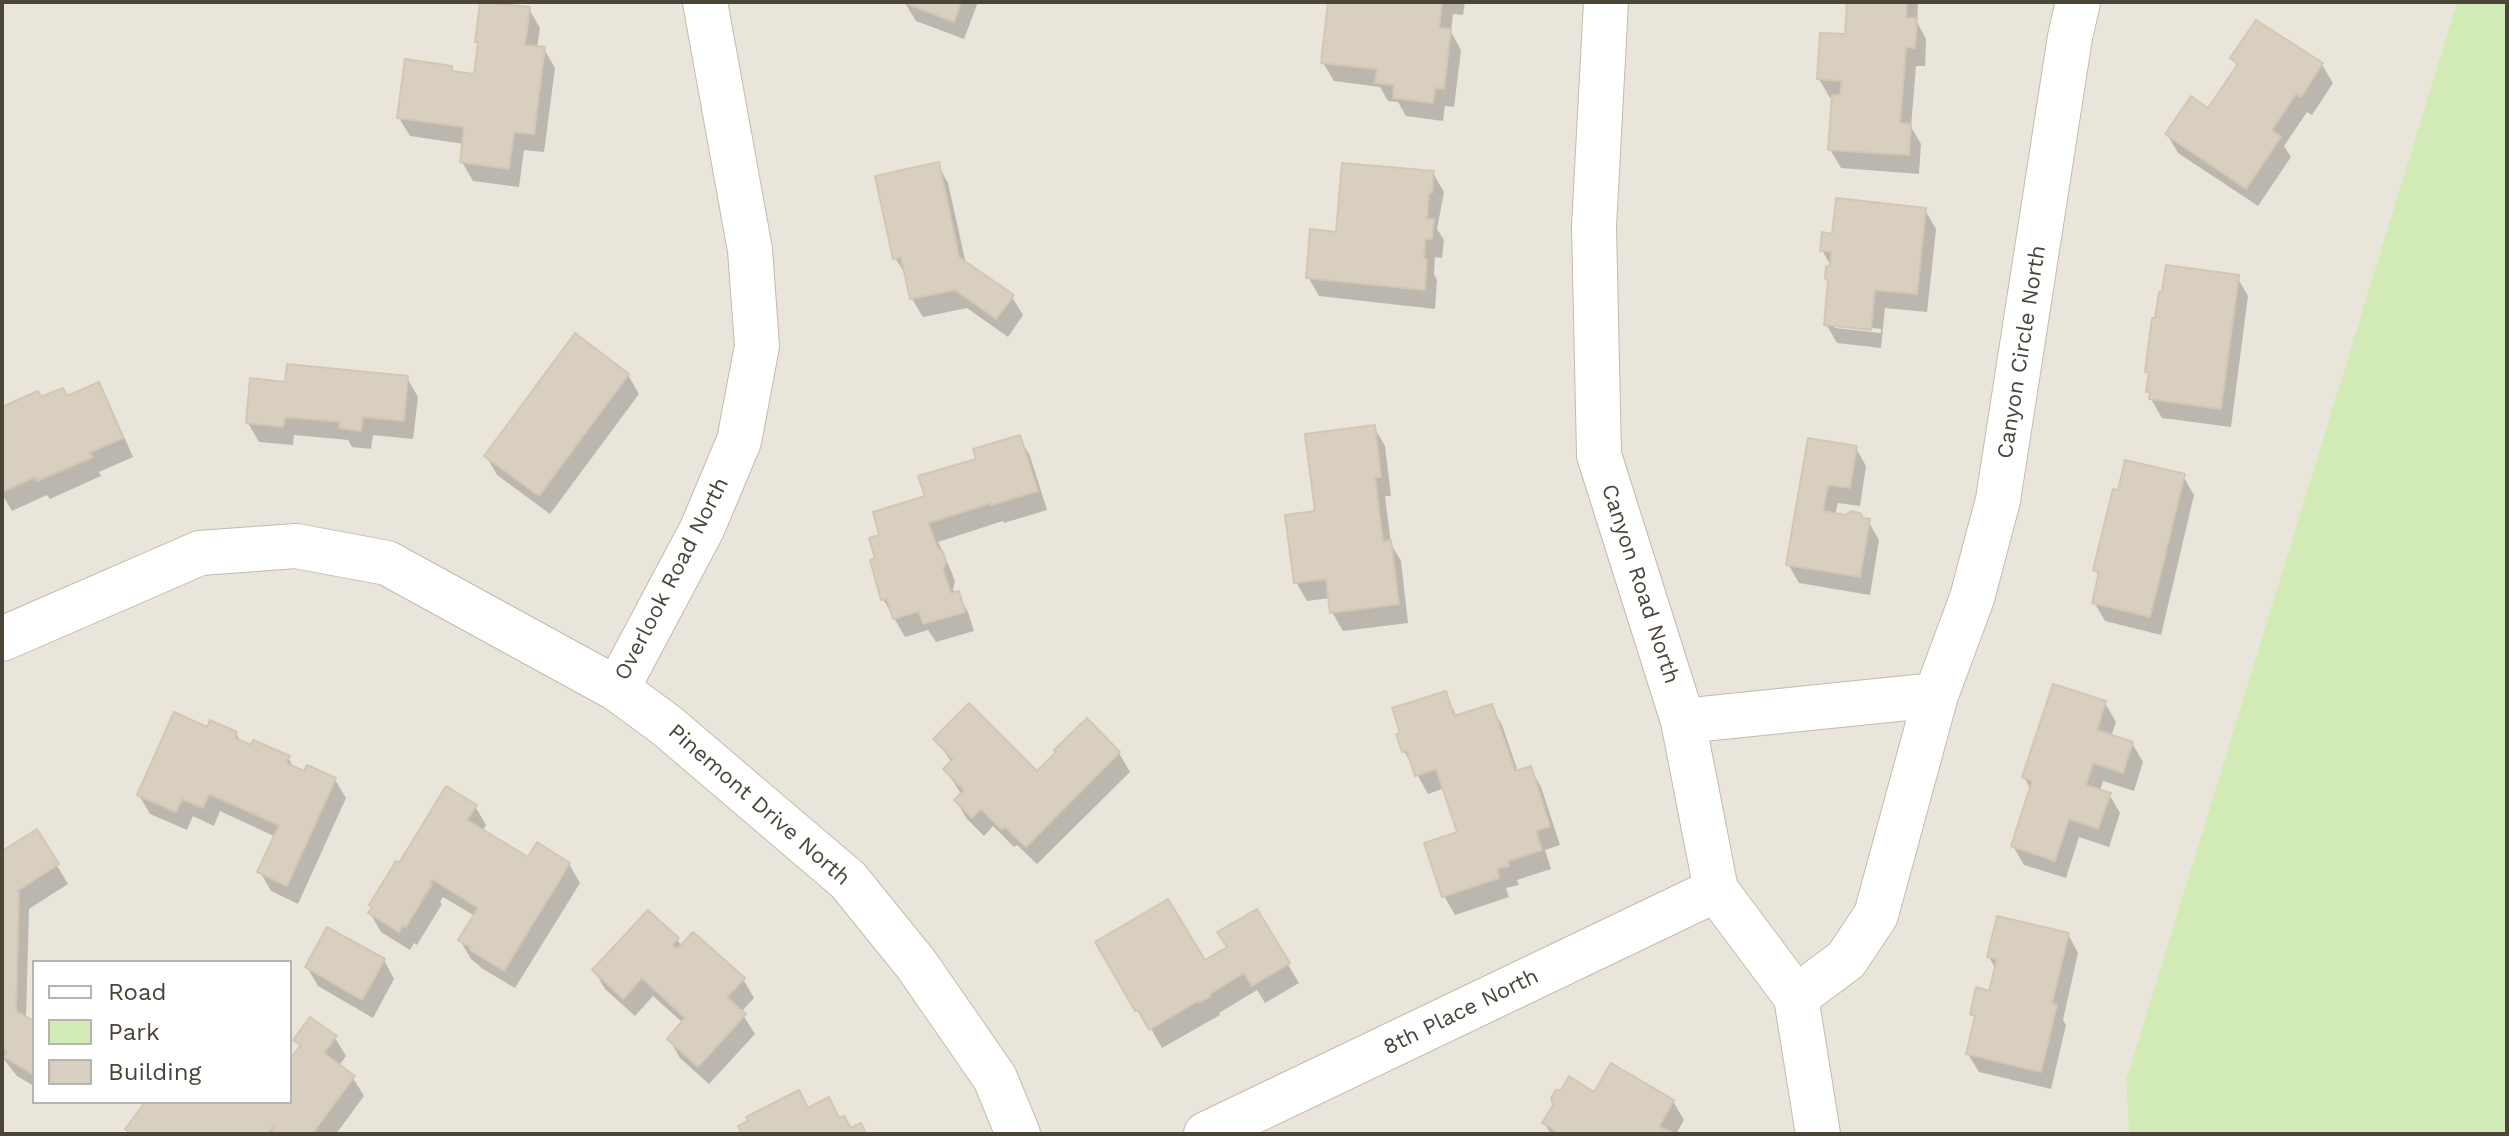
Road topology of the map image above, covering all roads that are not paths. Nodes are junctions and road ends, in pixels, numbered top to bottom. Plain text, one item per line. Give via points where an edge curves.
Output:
1 (705, 2) edge
2 (1606, 2) edge
3 (2078, 2) edge
4 (2, 639) edge
5 (617, 689) junction
6 (1936, 695) junction
7 (1683, 721) junction
8 (1716, 890) junction
9 (1796, 997) junction
10 (1018, 1134) edge
11 (1206, 1134) edge
12 (1818, 1134) edge

1 - 5 street, Overlook Road North via 750,250 757,346 739,441 702,529
2 - 7 street, Canyon Road North via 1594,226 1599,455
3 - 6 street, Canyon Circle North via 1998,500 1972,598
4 - 5 street, Overlook Road North via 200,553 296,546 387,563
5 - 10 street, Pinemont Drive North via 848,880 916,964 995,1078
6 - 7 street
6 - 9 street, Canyon Circle North via 1876,915 1846,960
7 - 8 street, Canyon Road North
8 - 9 street, Canyon Road North
8 - 11 street, 8th Place North
9 - 12 street, Canyon Road North

